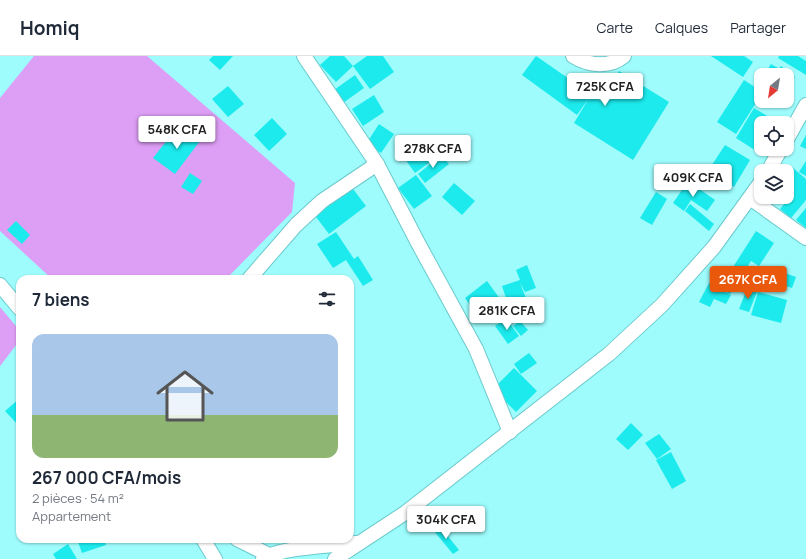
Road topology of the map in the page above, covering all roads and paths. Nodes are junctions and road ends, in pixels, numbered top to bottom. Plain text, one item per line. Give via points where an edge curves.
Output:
1 (304, 56) edge
2 (573, 56) edge
3 (624, 56) edge
4 (806, 105) edge
5 (794, 126) edge
6 (378, 164) junction
7 (754, 192) edge
8 (750, 198) junction
9 (806, 238) edge
10 (252, 275) edge
11 (0, 284) edge
12 (16, 304) edge
13 (510, 432) junction
14 (205, 543) edge
15 (243, 543) edge
16 (359, 543) junction
17 (266, 557) edge
18 (215, 559) edge
19 (336, 559) edge

1 - 6 street
2 - 3 street via 601,65 616,63
4 - 5 street
6 - 10 street via 322,201 296,225
6 - 13 street via 476,349
7 - 8 street
8 - 9 street
8 - 13 street via 714,247 662,305 609,354
11 - 12 street
13 - 16 street via 405,513
14 - 18 street
15 - 17 street
16 - 17 street via 298,550
16 - 19 street

